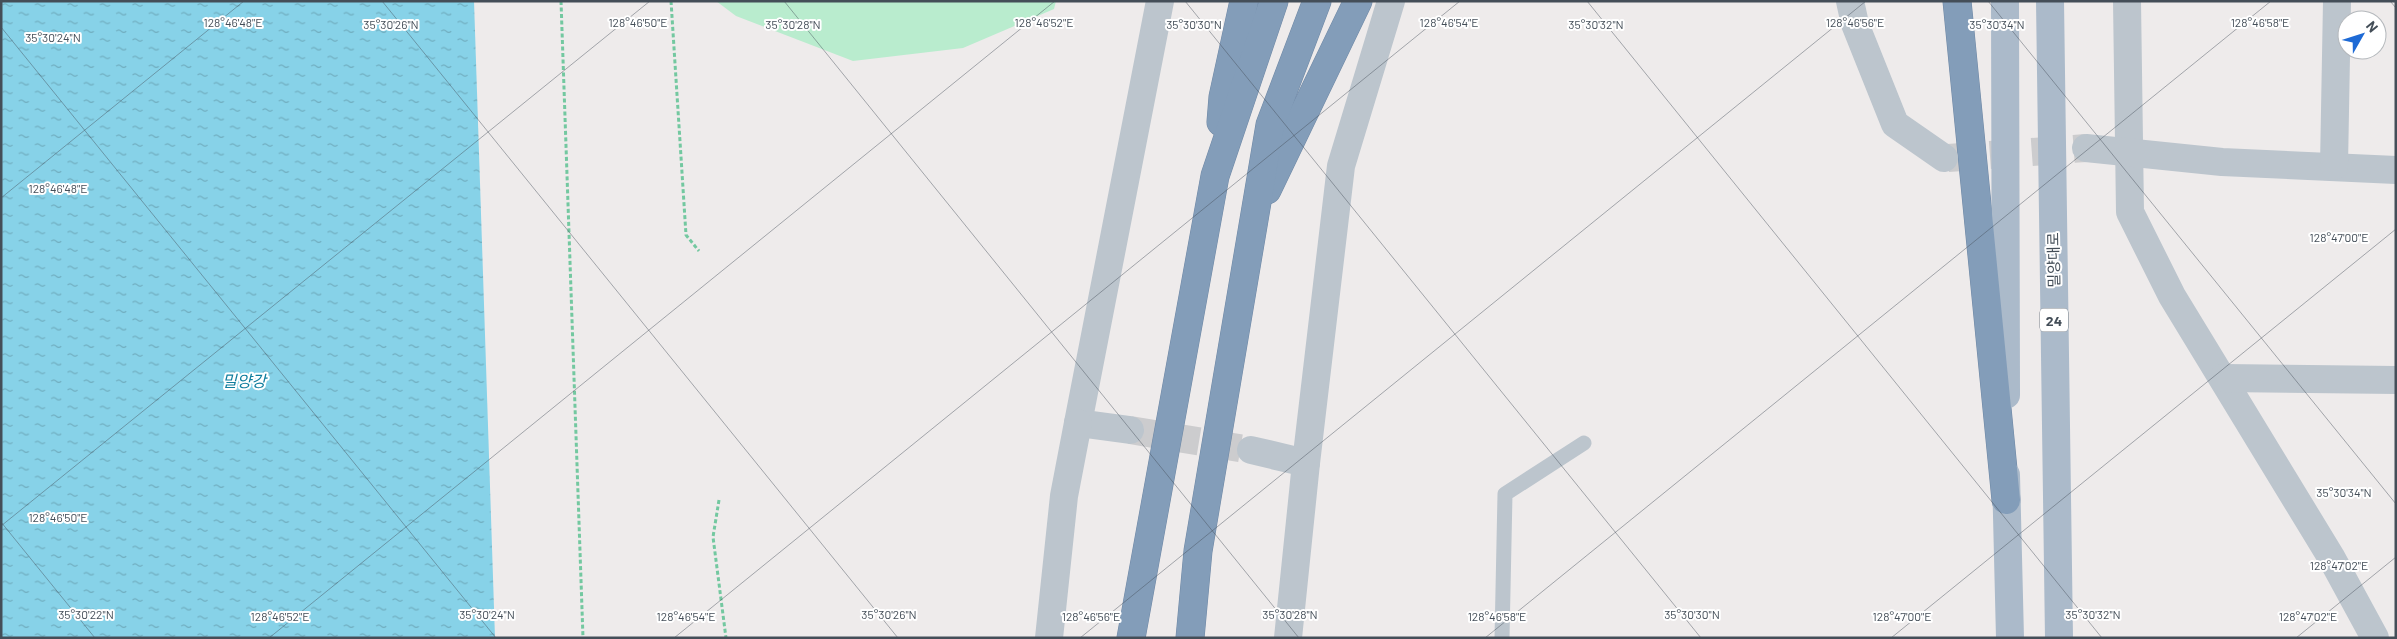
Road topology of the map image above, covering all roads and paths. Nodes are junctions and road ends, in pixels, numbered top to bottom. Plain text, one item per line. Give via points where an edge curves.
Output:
1 (561, 1) edge
2 (670, 1) edge
3 (1160, 1) edge
4 (1244, 1) edge
5 (1274, 1) edge
6 (1317, 1) edge
7 (1358, 1) edge
8 (1391, 1) edge
9 (1850, 1) edge
10 (1957, 1) edge
11 (2005, 1) edge
12 (2050, 1) edge
13 (2127, 1) edge
14 (2337, 1) edge
15 (2086, 148) tunnel mouth
16 (2128, 153) junction
17 (1944, 158) tunnel mouth
18 (2334, 166) junction
19 (2396, 170) edge
20 (1216, 176) junction
21 (1252, 220) junction
22 (699, 251) dead end
23 (2223, 378) junction
24 (2396, 380) edge
25 (1078, 423) junction
26 (1130, 430) tunnel mouth
27 (1584, 443) dead end
28 (1251, 450) tunnel mouth
29 (1306, 463) junction
30 (719, 500) dead end
31 (2006, 500) junction
32 (583, 638) edge
33 (726, 638) edge
34 (1049, 638) edge
35 (1132, 638) edge
36 (1190, 638) edge
37 (1288, 638) edge
38 (1502, 638) edge
39 (2010, 638) edge
40 (2059, 638) edge
41 (2375, 638) edge

1 - 32 path
2 - 22 path via 686,235
3 - 25 street
4 - 20 highway via 1223,97
5 - 20 highway
6 - 21 highway via 1270,124
7 - 21 highway
8 - 29 street via 1341,166
9 - 17 street via 1855,24 1895,124
10 - 31 highway
11 - 31 main road
12 - 40 main road, 밀양대로 / 24
13 - 16 street
14 - 18 street
15 - 16 street
16 - 18 street via 2222,162
16 - 23 street via 2130,212 2172,296
18 - 19 street
20 - 35 highway
21 - 36 highway via 1198,550
23 - 24 street
23 - 41 street via 2331,557
25 - 26 street
25 - 34 street via 1064,496
27 - 38 lane via 1505,494
28 - 29 street
29 - 37 street
30 - 33 path via 713,537
31 - 39 main road

